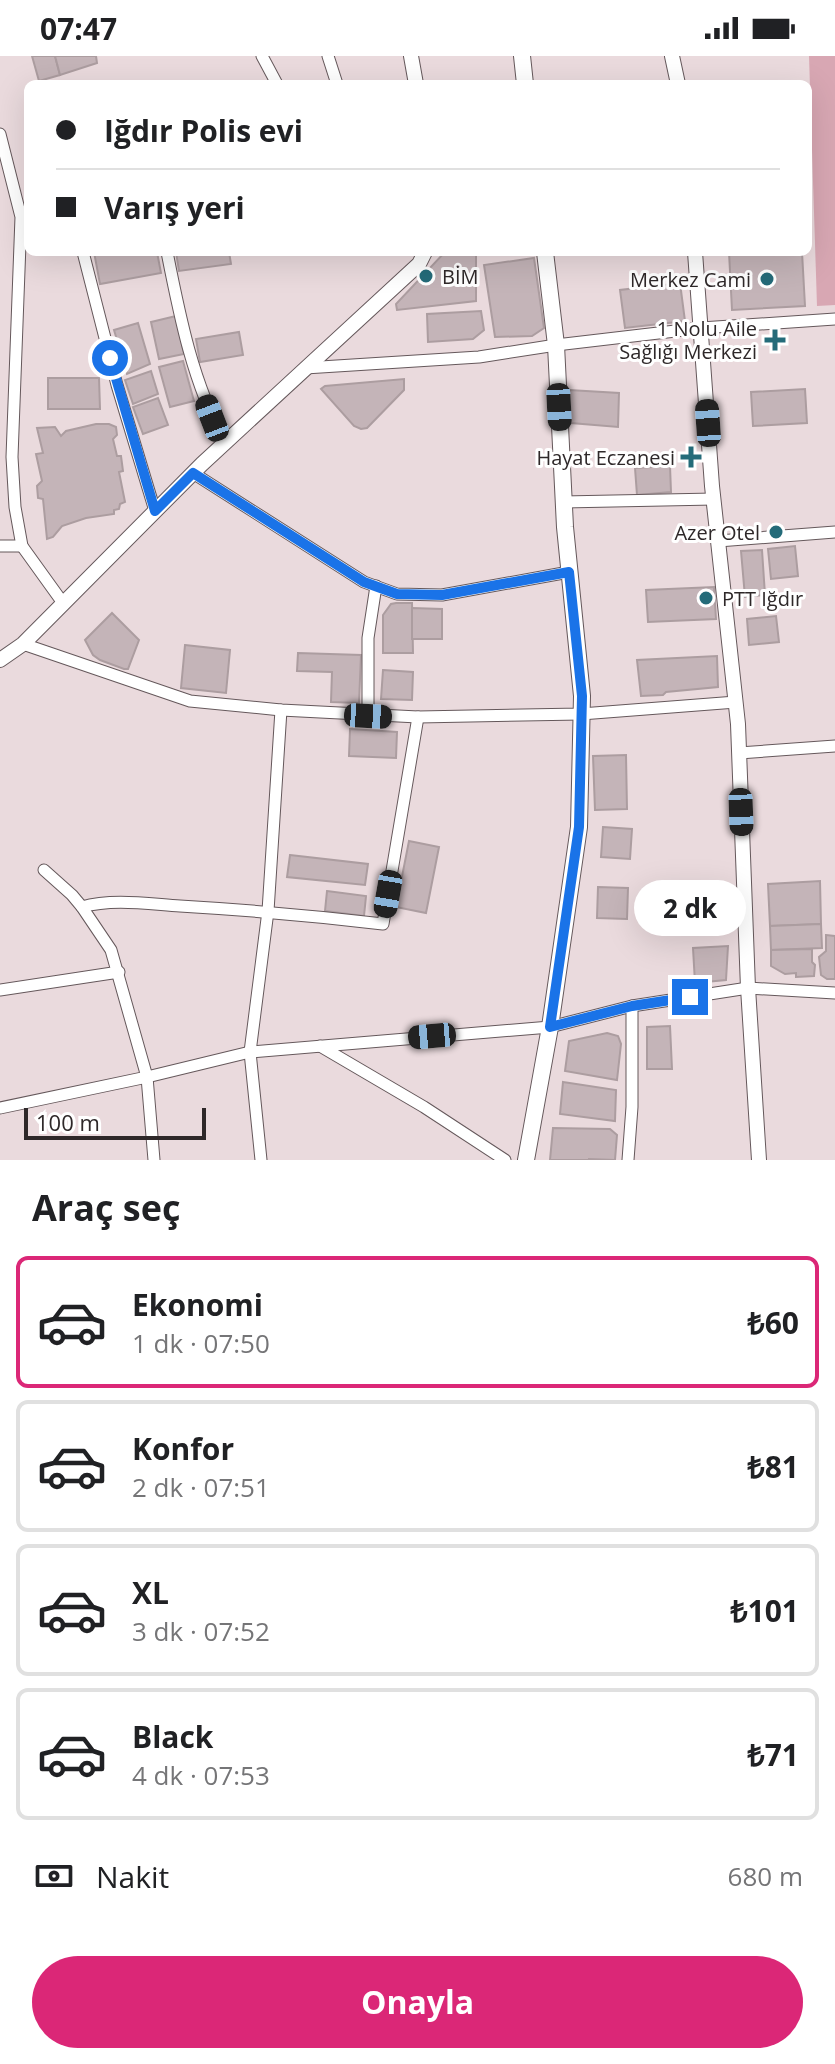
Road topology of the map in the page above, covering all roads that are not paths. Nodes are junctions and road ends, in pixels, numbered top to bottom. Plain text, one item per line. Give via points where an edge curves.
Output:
1 (262, 56) edge
2 (328, 56) edge
3 (411, 56) edge
4 (522, 56) edge
5 (672, 56) edge
6 (275, 80) edge
7 (336, 80) edge
8 (415, 80) edge
9 (525, 80) edge
10 (677, 80) edge
11 (0, 134) edge
12 (24, 246) edge
13 (84, 256) edge
14 (168, 256) edge
15 (423, 256) edge
16 (545, 256) edge
17 (695, 256) edge
18 (835, 319) edge
19 (701, 328) junction
20 (556, 345) junction
21 (305, 368) junction
22 (15, 379) junction
23 (0, 380) edge
24 (225, 442) junction
25 (193, 473) junction
26 (714, 499) junction
27 (563, 502) junction
28 (155, 511) junction
29 (835, 532) edge
30 (718, 541) junction
31 (0, 546) edge
32 (22, 546) junction
33 (569, 572) junction
34 (376, 586) junction
35 (63, 603) junction
36 (23, 644) junction
37 (0, 660) edge
38 (736, 702) junction
39 (281, 710) junction
40 (581, 714) junction
41 (368, 716) junction
42 (418, 717) junction
43 (835, 746) edge
44 (739, 753) junction
45 (44, 870) dead end
46 (82, 907) junction
47 (268, 911) junction
48 (119, 972) junction
49 (748, 988) junction
50 (0, 990) edge
51 (835, 993) edge
52 (632, 1006) junction
53 (550, 1027) junction
54 (319, 1046) junction
55 (250, 1052) junction
56 (147, 1077) junction
57 (0, 1108) edge
58 (154, 1160) edge
59 (261, 1160) edge
60 (505, 1160) edge
61 (526, 1160) edge
62 (628, 1160) edge
63 (759, 1160) edge

1 - 6 street
2 - 7 street
3 - 8 street
4 - 9 main road
5 - 10 street
11 - 12 street
12 - 22 street
13 - 28 street
14 - 24 street via 194,367
15 - 21 street
16 - 20 main road
17 - 19 street
18 - 19 street
19 - 20 street
19 - 26 street
20 - 21 street via 479,357
20 - 27 main road
21 - 24 street
22 - 23 street
22 - 32 street via 12,457
24 - 25 street
25 - 28 street
25 - 34 street
26 - 27 street
26 - 30 street
27 - 33 main road
28 - 35 street
29 - 30 street
30 - 38 street
31 - 32 street
32 - 35 street
33 - 34 street via 442,595 397,594
33 - 40 main road
34 - 41 street via 368,638
35 - 36 street
36 - 37 street
36 - 39 street via 190,701
38 - 40 street
38 - 44 street
39 - 41 street
39 - 47 street
40 - 42 street
40 - 53 main road via 579,827
41 - 42 street
42 - 47 street via 383,924
43 - 44 street
44 - 49 street
45 - 46 street
46 - 47 street via 136,903
46 - 48 street
47 - 55 street
48 - 50 street
48 - 56 street
49 - 51 street
49 - 52 street
49 - 63 street
52 - 53 street
52 - 62 street
53 - 54 street
53 - 61 main road
54 - 55 street
54 - 60 street
55 - 56 street
55 - 59 street
56 - 57 street
56 - 58 street

